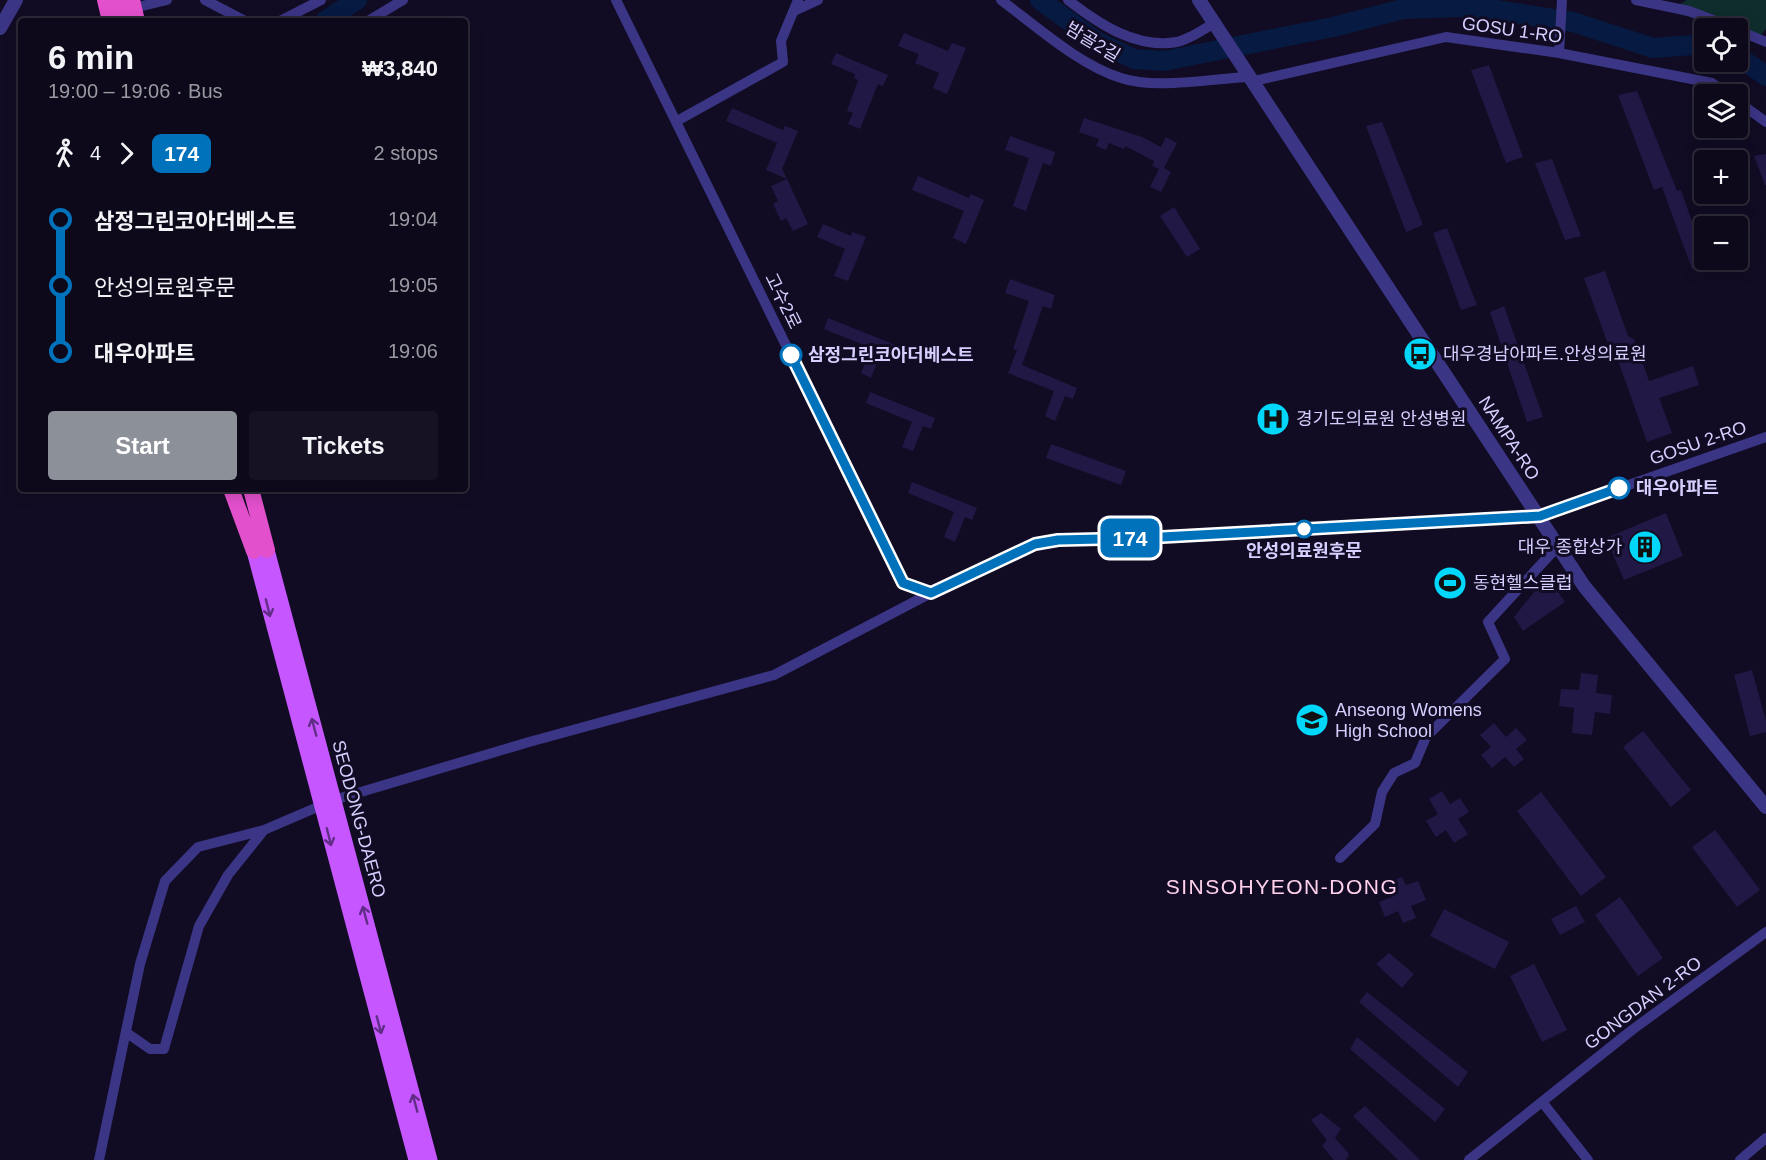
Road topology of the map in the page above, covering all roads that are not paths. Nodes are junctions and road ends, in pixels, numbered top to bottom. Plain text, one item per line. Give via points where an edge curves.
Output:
1 (16, 0) edge
2 (94, 0) edge
3 (167, 0) edge
4 (205, 0) edge
5 (321, 0) edge
6 (403, 0) edge
7 (616, 0) edge
8 (818, 0) edge
9 (1000, 0) edge
10 (1068, 0) edge
11 (1199, 0) edge
12 (1562, 0) edge
13 (1636, 0) edge
14 (797, 4) edge
15 (118, 11) edge
16 (239, 18) edge
17 (286, 18) edge
18 (373, 18) edge
19 (1707, 18) edge
20 (1214, 23) junction
21 (0, 28) edge
22 (1748, 34) edge
23 (1766, 42) edge
24 (1559, 53) junction
25 (1250, 76) junction
26 (1713, 84) edge
27 (1748, 109) edge
28 (677, 121) junction
29 (1766, 122) edge
30 (1766, 437) edge
31 (232, 492) edge
32 (239, 492) edge
33 (251, 492) edge
34 (262, 492) edge
35 (1540, 516) junction
36 (1558, 546) junction
37 (261, 551) junction
38 (931, 593) junction
39 (328, 802) junction
40 (1766, 807) edge
41 (264, 830) junction
42 (1340, 858) dead end
43 (1766, 932) edge
44 (127, 1033) junction
45 (1543, 1103) junction
46 (1766, 1138) edge
47 (99, 1160) edge
48 (416, 1160) edge
49 (430, 1160) edge
50 (1469, 1160) edge
51 (1588, 1160) edge
52 (1740, 1160) edge

1 - 21 street
2 - 15 highway
3 - 15 street
4 - 16 street
5 - 17 street
6 - 18 street
7 - 28 street, 고수2로
8 - 14 street
9 - 25 street, 밤골2길 via 1084,59 1122,79 1165,84
10 - 20 street via 1120,34 1153,43 1179,42
11 - 20 street
12 - 24 street
13 - 19 street
14 - 28 street via 781,41 783,62
20 - 25 street, NAMPA-RO
22 - 23 street
24 - 25 street, GOSU 1-RO via 1446,37
24 - 26 street, GOSU 1-RO
25 - 35 street, NAMPA-RO
27 - 29 street
28 - 38 street, 고수2로 via 903,583
30 - 35 street, GOSU 2-RO
31 - 37 highway
32 - 37 highway, SEODONG-DAERO
33 - 37 highway, SEODONG-DAERO
34 - 37 highway via 267,524
35 - 36 street, NAMPA-RO
35 - 38 street via 1058,540 1035,544
36 - 40 street, NAMPA-RO via 1584,586
36 - 42 street via 1488,622 1505,659 1426,737 1415,763 1394,773 1382,792 1375,824
37 - 39 main road, SEODONG-DAERO
38 - 39 street via 774,675
39 - 41 street
39 -> 48 main road, SEODONG-DAERO
49 -> 39 main road, SEODONG-DAERO
41 - 44 street via 198,847 165,880 140,964
41 - 44 street via 228,875 199,926 164,1049 150,1049
43 - 45 street, GONGDAN 2-RO via 1632,1030
44 - 47 street
45 - 50 street, GONGDAN 2-RO
45 - 51 street
46 - 52 street

